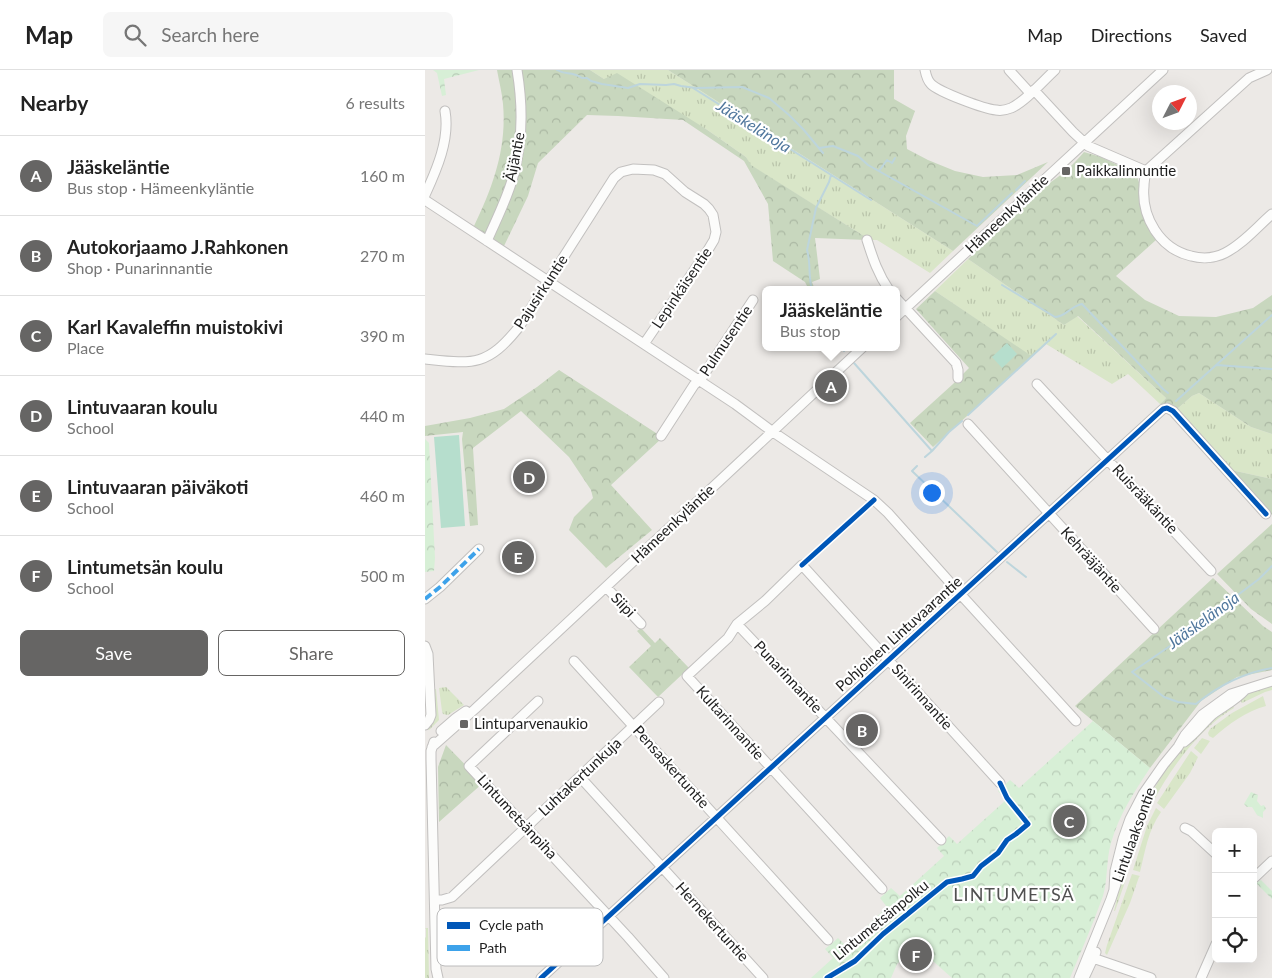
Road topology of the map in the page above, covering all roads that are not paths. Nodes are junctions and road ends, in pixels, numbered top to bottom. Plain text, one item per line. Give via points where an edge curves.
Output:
1 (517, 70) edge
2 (925, 70) edge
3 (1009, 70) edge
4 (1055, 70) edge
5 (1163, 70) edge
6 (1267, 70) edge
7 (1032, 92) junction
8 (445, 110) dead end
9 (1084, 143) junction
10 (624, 171) joint
11 (1146, 171) junction
12 (425, 195) edge
13 (425, 200) edge
14 (1272, 214) edge
15 (867, 240) dead end
16 (487, 241) junction
17 (548, 282) junction
18 (886, 286) edge
19 (753, 300) dead end
20 (900, 302) edge
21 (906, 308) junction
22 (900, 313) edge
23 (644, 344) junction
24 (859, 351) edge
25 (425, 359) edge
26 (958, 378) dead end
27 (699, 381) junction
28 (1037, 384) dead end
29 (968, 424) dead end
30 (773, 432) junction
31 (661, 436) dead end
32 (1108, 460) junction
33 (1049, 514) junction
34 (1266, 514) dead end
35 (479, 549) dead end
36 (1211, 571) dead end
37 (605, 587) junction
38 (961, 595) junction
39 (425, 600) edge
40 (641, 624) dead end
41 (737, 624) junction
42 (1154, 629) dead end
43 (425, 646) edge
44 (889, 660) junction
45 (574, 661) dead end
46 (1272, 681) edge
47 (538, 701) dead end
48 (659, 702) dead end
49 (825, 717) junction
50 (1076, 721) dead end
51 (425, 725) edge
52 (633, 726) junction
53 (428, 744) edge
54 (770, 768) junction
55 (580, 777) junction
56 (1000, 783) dead end
57 (716, 817) junction
58 (526, 827) junction
59 (1185, 828) dead end
60 (941, 840) dead end
61 (1212, 850) edge
62 (1272, 861) edge
63 (661, 867) junction
64 (1257, 875) edge
65 (882, 889) dead end
66 (435, 900) junction
67 (601, 908) edge
68 (603, 911) edge
69 (608, 916) junction
70 (603, 921) edge
71 (828, 940) dead end
72 (1212, 953) edge
73 (1091, 957) junction
74 (554, 966) edge
75 (436, 975) edge
76 (541, 978) edge
77 (664, 978) edge
78 (763, 978) edge
79 (1079, 978) edge
80 (1084, 978) edge
81 (1151, 978) edge
82 (1201, 978) edge

1 - 16 street, Äijäntie via 522,115 518,154 513,177
2 - 7 street via 935,87 995,110 1010,109
3 - 7 street
4 - 7 street
5 - 9 street, Hämeenkyläntie
6 - 11 street via 1249,78
7 - 9 street
8 - 12 street via 447,120 439,165
9 - 11 street
9 - 21 street, Hämeenkyläntie
10 - 17 street, Pajusirkuntie via 614,178
10 - 23 street, Lepinkäisentie via 654,170 665,174 709,209 716,232 708,250
11 - 14 street via 1143,187 1150,219 1163,242 1184,255 1197,258 1224,254
13 - 16 street
15 - 18 street via 875,266
16 - 17 street
17 - 23 street
17 - 25 street, Pajusirkuntie via 514,333 489,355 462,362
19 - 27 street, Pulmusentie
20 - 21 street
21 - 22 street, Hämeenkyläntie
21 - 26 street via 956,362
23 - 27 street
24 - 30 street, Hämeenkyläntie
27 - 30 street
27 - 31 street, Pulmusentie
28 - 32 street, Ruisrääkäntie
29 - 33 street, Kehrääjäntie
30 - 37 street, Hämeenkyläntie
30 - 38 street via 874,500
32 - 33 street, Pohjoinen Lintuvaarantie
32 - 34 street, Pohjoinen Lintuvaarantie via 1163,409 1173,410
32 - 36 street, Ruisrääkäntie
33 - 38 street, Pohjoinen Lintuvaarantie
33 - 42 street, Kehrääjäntie
35 - 39 street
37 - 40 street, Siipi
37 - 53 street, Hämeenkyläntie via 482,702
38 - 44 street, Pohjoinen Lintuvaarantie
38 - 50 street
41 - 44 street, Sinirinnantie via 802,565
41 - 49 street, Punarinnantie
41 - 54 street, Kultarinnantie via 728,638 687,676
43 - 51 street via 431,715
44 - 49 street, Pohjoinen Lintuvaarantie
44 - 56 street, Sinirinnantie
45 - 52 street, Pensaskertuntie
46 - 73 street, Lintulaaksontie via 1235,692 1211,707 1191,727 1164,764 1141,810
47 - 58 street, Lintumetsänpiha via 469,766
48 - 52 street, Luhtakertunkuja
49 - 54 street, Pohjoinen Lintuvaarantie
49 - 60 street, Punarinnantie
52 - 55 street, Luhtakertunkuja
52 - 57 street, Pensaskertuntie
53 - 66 street
54 - 57 street, Pohjoinen Lintuvaarantie
54 - 65 street, Kultarinnantie
55 - 58 street, Luhtakertunkuja
55 - 63 street, Hernekertuntie
57 - 63 street, Pohjoinen Lintuvaarantie
57 - 71 street, Pensaskertuntie
58 - 66 street, Luhtakertunkuja via 452,897
58 - 67 street, Lintumetsänpiha
59 - 61 street
62 - 64 street
63 - 69 street, Pohjoinen Lintuvaarantie
63 - 78 street, Hernekertuntie
66 - 75 street
68 - 69 street, Lintumetsänpiha
69 - 70 street, Pohjoinen Lintuvaarantie
69 - 77 street, Lintumetsänpiha
72 - 82 street
73 - 79 street, Lintulaaksontie
73 - 80 street, Lintulaaksontie
73 - 81 street
74 - 76 street, Pohjoinen Lintuvaarantie

